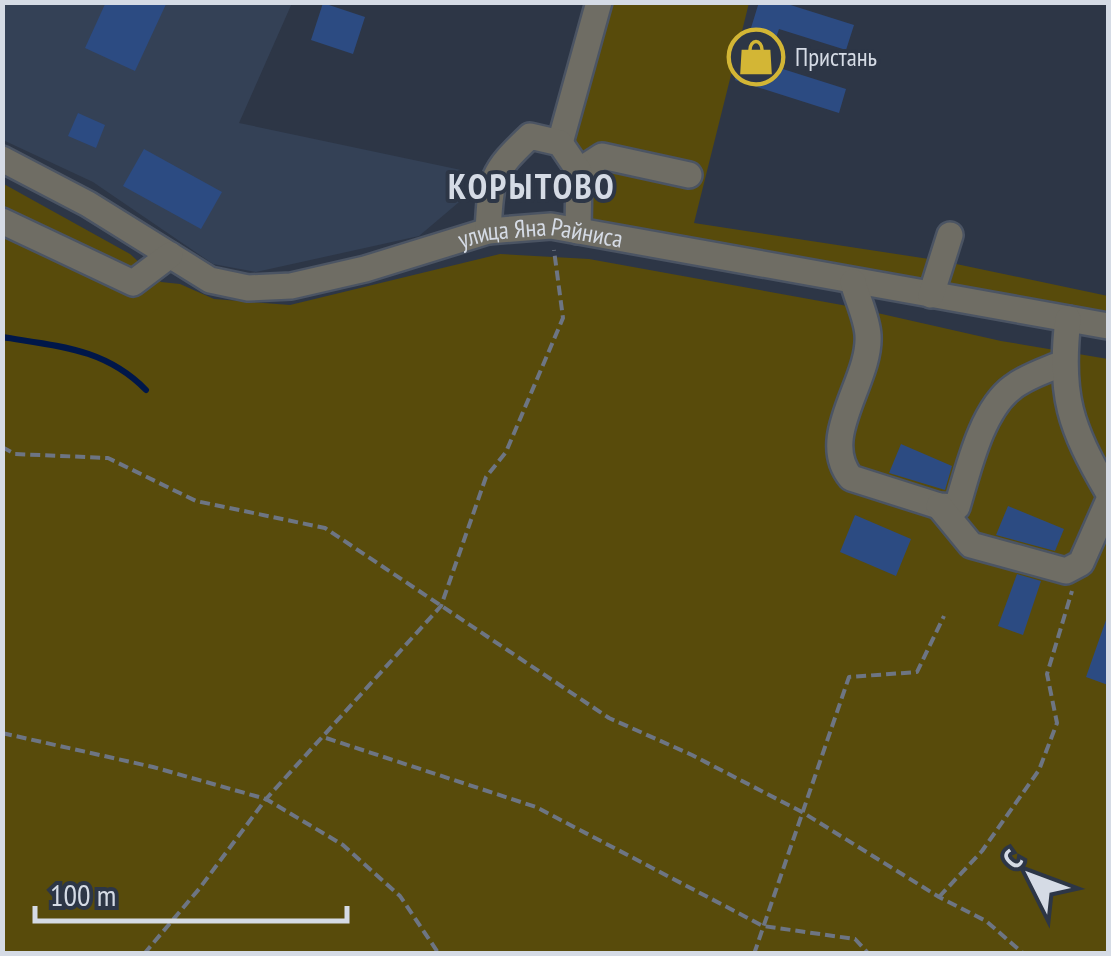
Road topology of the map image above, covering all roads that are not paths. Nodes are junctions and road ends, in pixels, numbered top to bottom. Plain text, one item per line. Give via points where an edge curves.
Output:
1 (598, 2) edge
2 (560, 143) junction
3 (2, 159) edge
4 (579, 171) junction
5 (689, 175) dead end
6 (2, 221) edge
7 (488, 230) junction
8 (578, 230) junction
9 (950, 235) dead end
10 (170, 255) junction
11 (852, 282) junction
12 (931, 296) junction
13 (1068, 319) junction
14 (1108, 326) edge
15 (1063, 363) junction
16 (1108, 492) edge
17 (1108, 502) edge
18 (939, 506) junction

1 - 2 street
2 - 4 street
2 - 7 street via 530,136 500,164 490,186
3 - 10 street, улица Яна Райниса
4 - 5 street via 602,156
4 - 8 street
6 - 10 street via 133,282
7 - 8 street, улица Яна Райниса
7 - 10 street, улица Яна Райниса via 290,286 248,288 210,280
8 - 11 street, улица Яна Райниса
9 - 12 street
11 - 12 street, улица Яна Райниса
11 - 18 street via 868,336 839,444 842,466 851,478
12 - 13 street, улица Яна Райниса
13 - 14 street, улица Яна Райниса
13 - 15 street
15 - 16 street via 1078,440
15 - 18 street via 1015,384 998,400 957,507
17 - 18 street via 1081,563 1066,571 971,546

